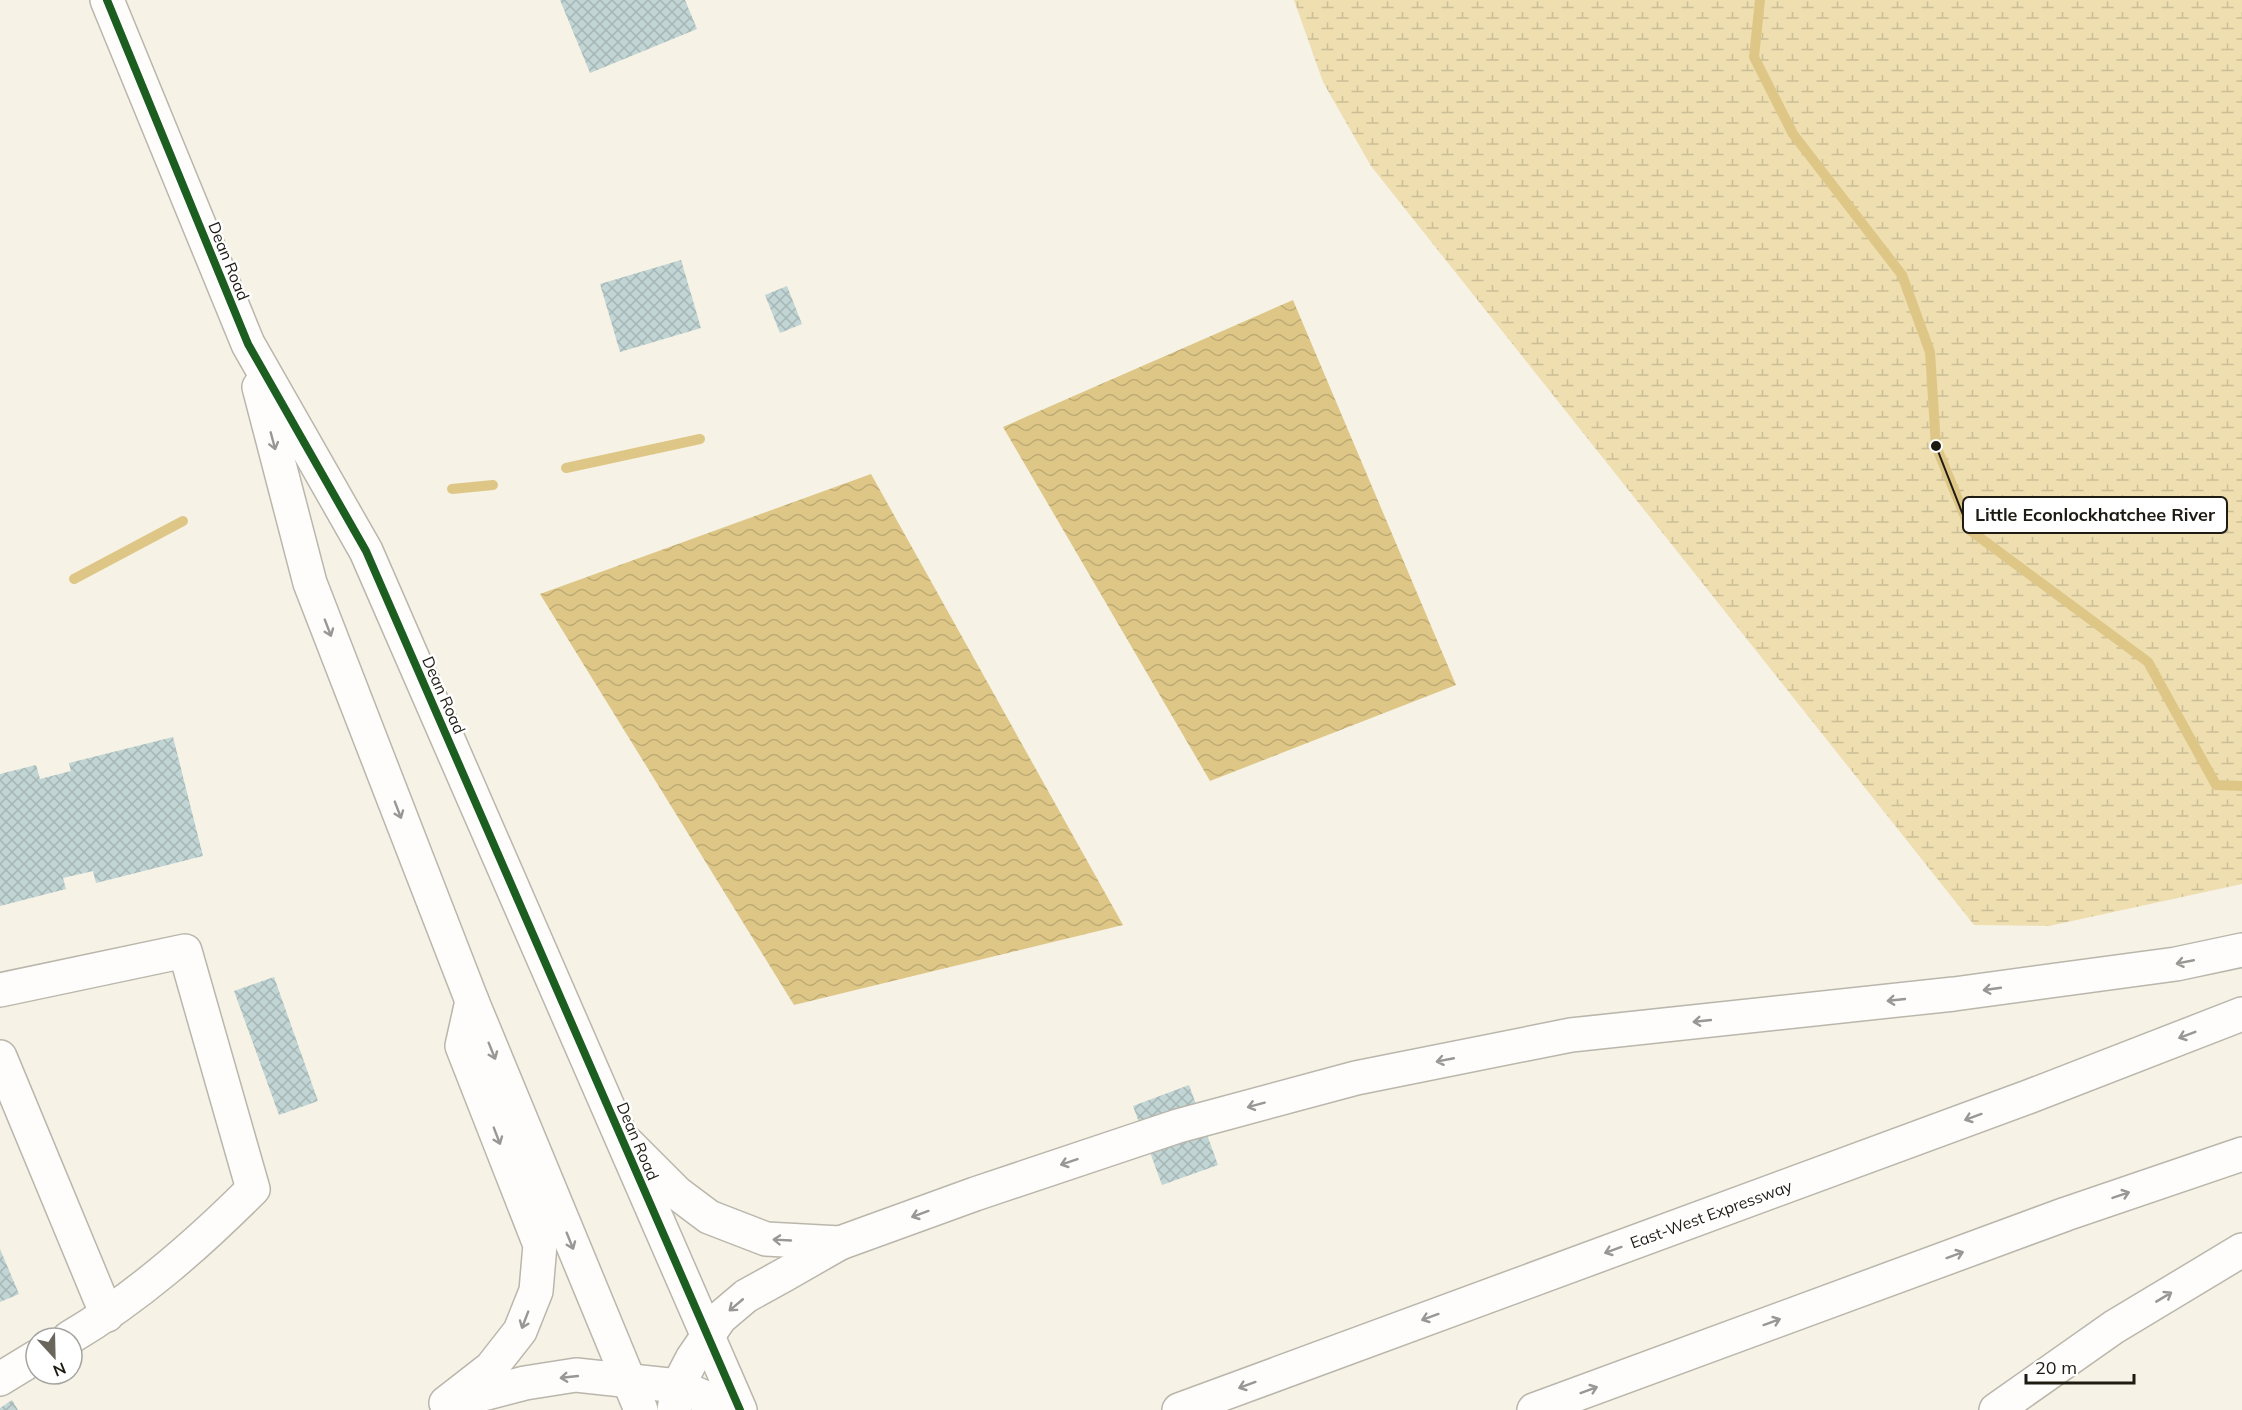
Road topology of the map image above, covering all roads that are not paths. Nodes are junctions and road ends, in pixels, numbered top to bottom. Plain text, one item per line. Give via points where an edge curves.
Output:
1 (107, 0) edge
2 (248, 344) junction
3 (2242, 950) edge
4 (0, 990) edge
5 (472, 1001) junction
6 (2242, 1014) edge
7 (0, 1057) edge
8 (623, 1139) junction
9 (2242, 1154) edge
10 (840, 1243) junction
11 (2242, 1250) edge
12 (107, 1315) junction
13 (84, 1329) edge
14 (707, 1335) junction
15 (24, 1365) edge
16 (0, 1379) edge
17 (627, 1379) junction
18 (676, 1398) edge
19 (438, 1407) edge
20 (641, 1410) edge
21 (724, 1410) edge
22 (740, 1410) edge
23 (1179, 1410) edge
24 (1534, 1410) edge
25 (1996, 1410) edge

1 - 2 main road, Dean Road
2 -> 5 main road, Dean Road via 310,583
2 - 8 main road, Dean Road via 366,551
3 -> 10 main road via 2176,964 1954,994 1571,1035 1356,1078 1178,1126
4 - 12 main road via 185,951 253,1189 205,1238
5 -> 17 main road, Dean Road
5 -> 19 main road via 462,1046 540,1245 536,1292 520,1331 491,1368
6 -> 23 main road, East-West Expressway via 2028,1097
7 - 12 main road
10 -> 8 main road via 766,1239 709,1217 677,1193
8 - 14 main road, Dean Road
24 -> 9 main road via 2066,1214
10 -> 14 main road via 746,1296
25 -> 11 main road via 2114,1327
12 - 13 main road
14 - 18 main road
14 - 22 main road, Dean Road
15 - 16 main road
17 - 18 main road
17 -> 19 main road via 576,1375 525,1383
17 - 20 main road, Dean Road
18 - 21 main road via 711,1400

